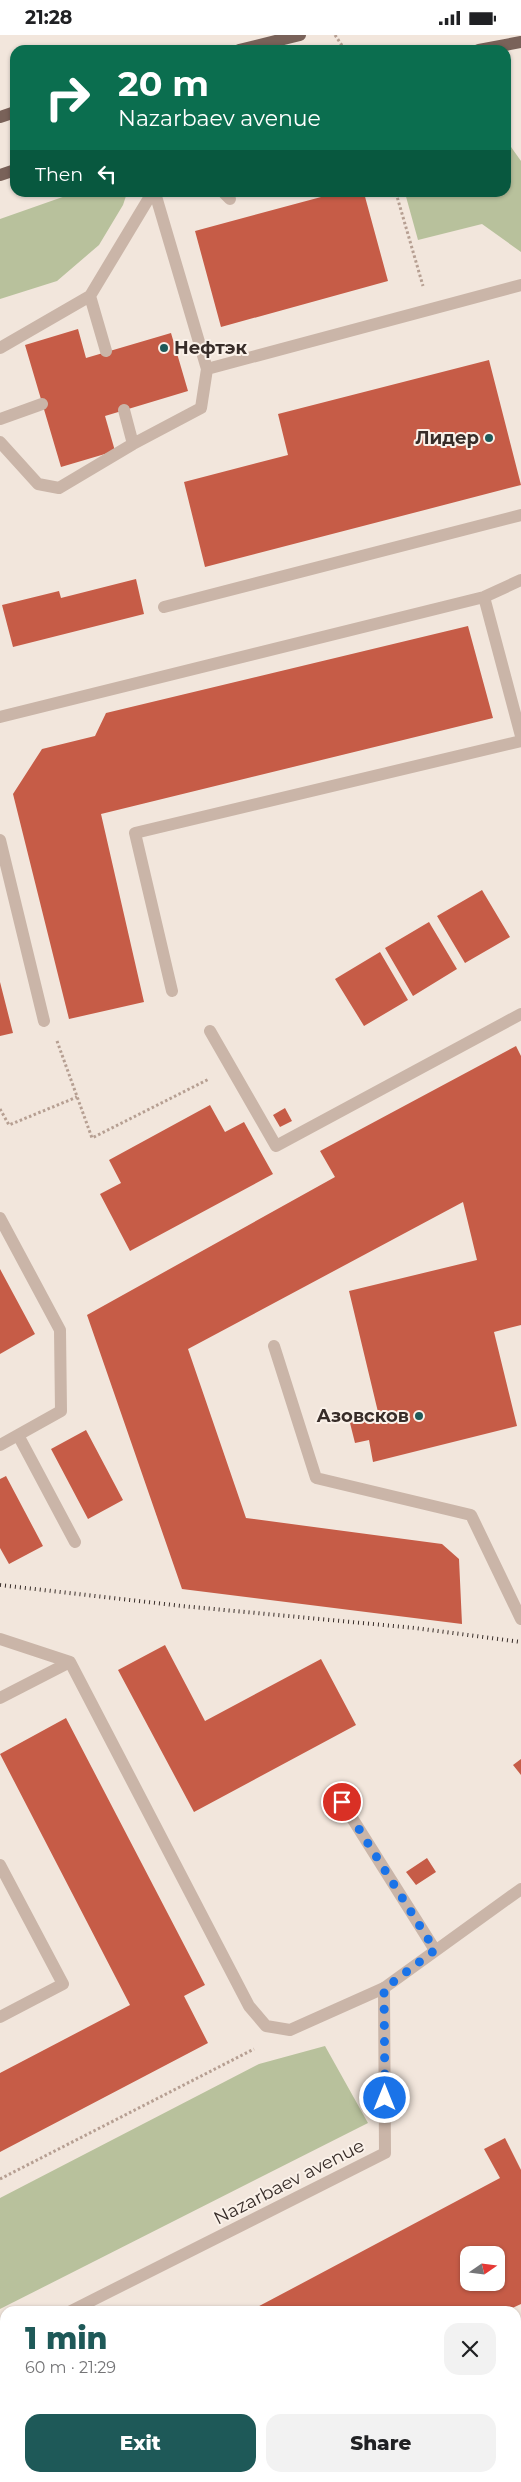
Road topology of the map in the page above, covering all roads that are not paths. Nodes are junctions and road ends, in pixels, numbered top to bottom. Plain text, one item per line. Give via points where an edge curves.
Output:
1 (300, 35) edge
2 (521, 42) edge
3 (259, 45) edge
4 (505, 45) edge
5 (152, 197) edge
6 (155, 197) edge
7 (521, 285) edge
8 (90, 296) junction
9 (0, 347) edge
10 (106, 351) dead end
11 (207, 369) junction
12 (42, 404) dead end
13 (124, 410) dead end
14 (0, 419) edge
15 (0, 442) edge
16 (133, 445) junction
17 (521, 515) edge
18 (521, 580) edge
19 (484, 597) junction
20 (164, 607) dead end
21 (0, 717) edge
22 (521, 736) edge
23 (521, 741) edge
24 (0, 840) edge
25 (172, 991) dead end
26 (521, 1014) edge
27 (44, 1021) dead end
28 (210, 1031) dead end
29 (0, 1218) edge
30 (274, 1346) dead end
31 (18, 1435) junction
32 (0, 1445) edge
33 (75, 1542) dead end
34 (521, 1619) edge
35 (0, 1639) edge
36 (70, 1661) junction
37 (0, 1698) edge
38 (342, 1802) dead end
39 (0, 1865) edge
40 (521, 1889) edge
41 (435, 1950) junction
42 (384, 1989) junction
43 (0, 2017) edge
44 (81, 2306) edge

1 - 3 main road
2 - 4 main road
5 - 8 street
6 - 11 street
7 - 11 street
8 - 9 street
8 - 10 street
11 - 16 street via 201,409
12 - 14 street
13 - 16 street
15 - 16 street via 38,484 59,488
17 - 20 street
18 - 19 street
19 - 21 street
19 - 22 street
23 - 25 street via 135,833
24 - 27 street
26 - 28 street via 276,1146
29 - 31 street via 60,1331 61,1411
30 - 34 street via 316,1478 471,1515
31 - 32 street
31 - 33 street
35 - 36 street
36 - 37 street
36 - 42 street via 249,2006 266,2026 290,2030
38 - 41 street
39 - 43 street via 63,1984
40 - 41 street
41 - 42 street
42 - 44 street, Nazarbaev avenue via 385,2153

